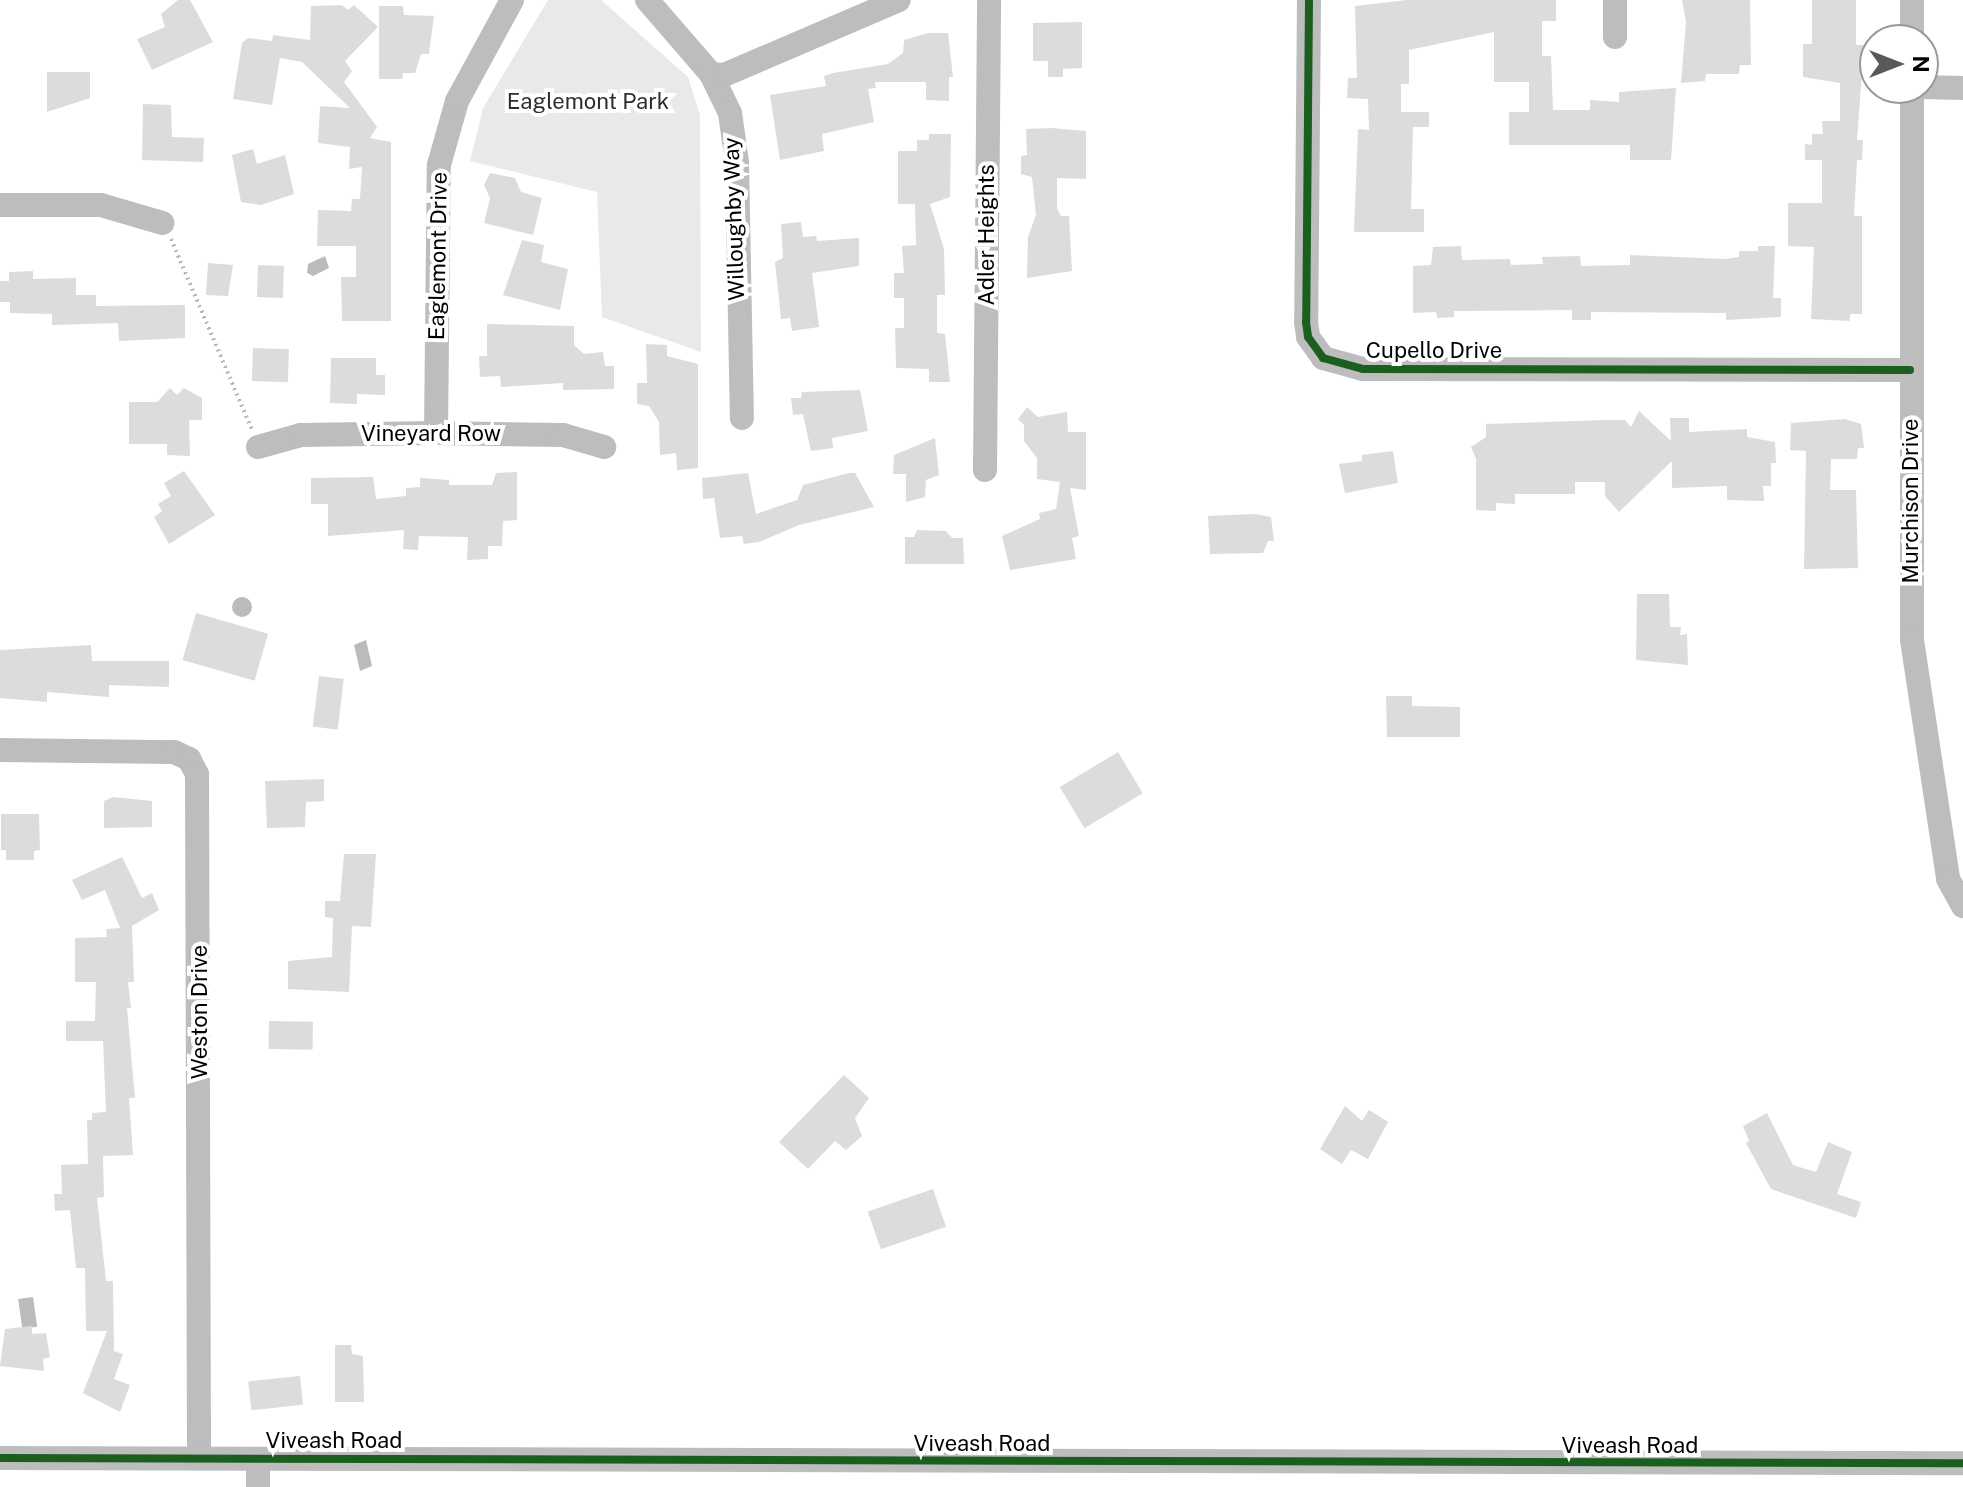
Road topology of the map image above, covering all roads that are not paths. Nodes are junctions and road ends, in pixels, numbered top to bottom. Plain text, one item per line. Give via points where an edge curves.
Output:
1 (512, 0) edge
2 (647, 0) edge
3 (899, 0) edge
4 (989, 0) edge
5 (1309, 0) edge
6 (1615, 0) edge
7 (1912, 0) edge
8 (1912, 24) edge
9 (1615, 37) dead end
10 (711, 74) junction
11 (1939, 87) edge
12 (1963, 88) edge
13 (1912, 104) edge
14 (0, 205) edge
15 (162, 223) road end
16 (1910, 370) junction
17 (742, 418) dead end
18 (436, 433) junction
19 (258, 447) road end
20 (604, 447) dead end
21 (985, 470) dead end
22 (0, 750) edge
23 (1963, 906) edge
24 (0, 1458) edge
25 (199, 1458) junction
26 (258, 1459) junction
27 (1963, 1463) edge
28 (258, 1487) edge

1 - 18 street, Eaglemont Drive via 457,101 439,165
2 - 10 street, Willoughby Way
3 - 10 street via 724,75
4 - 21 street, Adler Heights
5 - 16 street, Cupello Drive via 1306,322 1308,337 1323,358 1363,369
6 - 9 street
7 - 8 street
10 - 17 street, Willoughby Way via 730,113 737,163 737,370
11 - 12 street
13 - 16 street, Murchison Drive
14 - 15 street via 101,205
16 - 23 street, Murchison Drive via 1913,664 1948,879
18 - 19 street, Vineyard Row via 301,435
18 - 20 street, Vineyard Row via 563,435
22 - 25 street, Weston Drive via 174,752 189,759 197,774
24 - 25 street, Viveash Road
25 - 26 street, Viveash Road
26 - 27 street, Viveash Road
26 - 28 street

